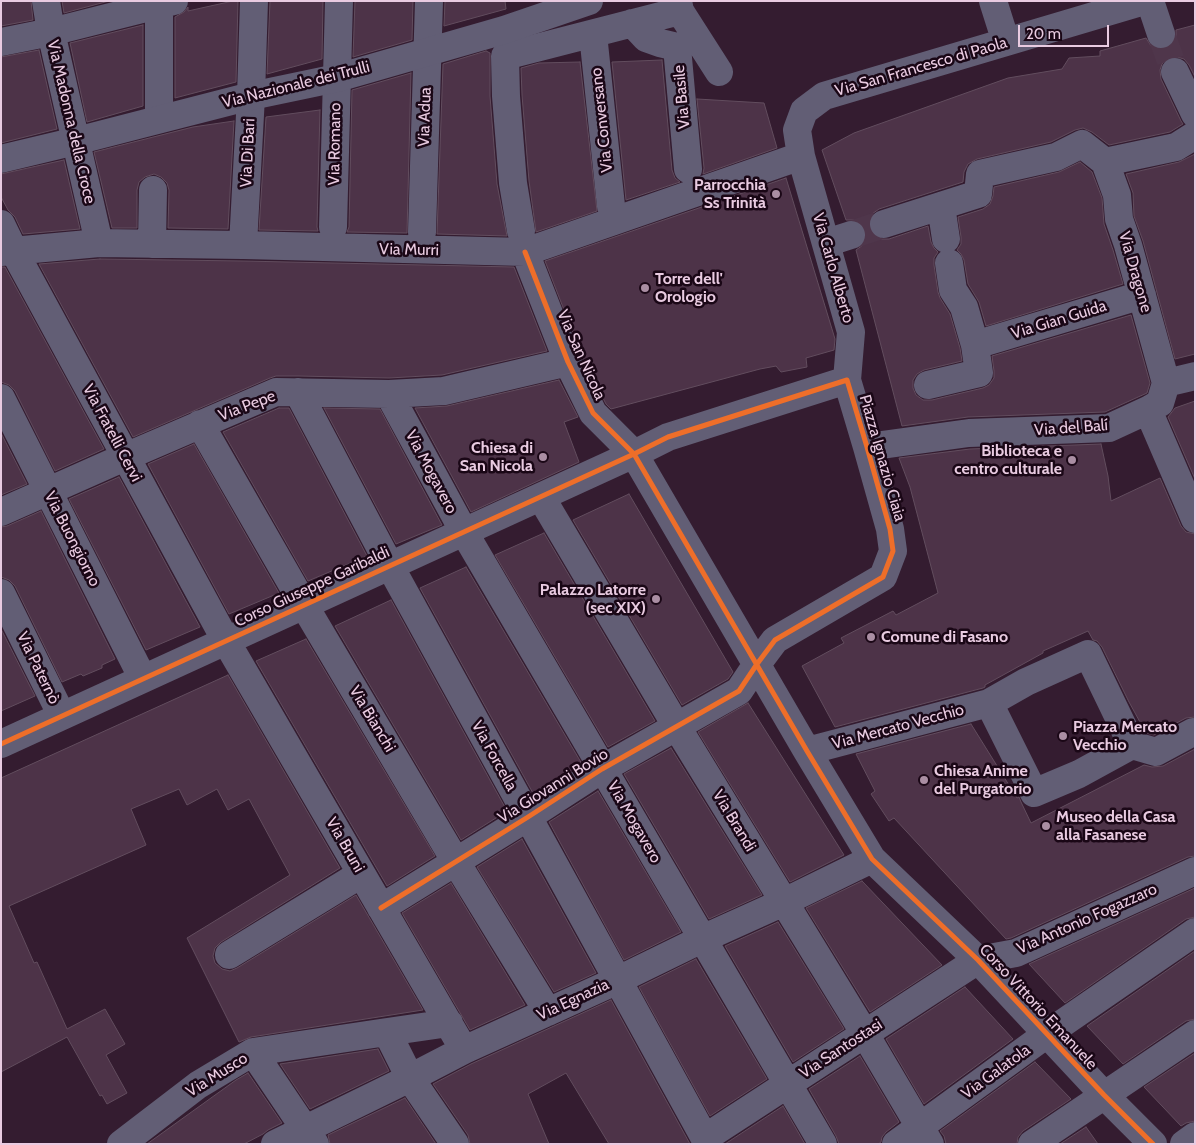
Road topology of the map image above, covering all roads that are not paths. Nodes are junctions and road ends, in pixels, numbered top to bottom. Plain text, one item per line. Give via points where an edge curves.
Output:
1 (46, 1) edge
2 (254, 1) edge
3 (339, 1) edge
4 (429, 1) edge
5 (588, 1) edge
6 (993, 1) edge
7 (1144, 1) edge
8 (1150, 1) edge
9 (164, 2) edge
10 (679, 6) edge
11 (632, 23) junction
12 (51, 32) junction
13 (593, 34) junction
14 (1161, 34) tunnel mouth
15 (1, 42) edge
16 (1006, 42) junction
17 (427, 52) junction
18 (719, 72) dead end
19 (1174, 72) tunnel mouth
20 (337, 78) junction
21 (251, 96) junction
22 (1195, 114) edge
23 (159, 119) junction
24 (76, 142) junction
25 (1189, 147) edge
26 (801, 156) junction
27 (1, 158) edge
28 (1105, 162) junction
29 (688, 170) dead end
30 (153, 190) dead end
31 (612, 206) dead end
32 (941, 206) junction
33 (1, 224) edge
34 (884, 224) tunnel mouth
35 (333, 227) dead end
36 (422, 232) dead end
37 (523, 242) junction
38 (99, 243) junction
39 (152, 244) junction
40 (243, 245) junction
41 (8, 252) edge
42 (1142, 295) junction
43 (976, 345) junction
44 (568, 362) junction
45 (1195, 376) edge
46 (847, 380) junction
47 (1166, 383) junction
48 (928, 385) dead end
49 (298, 392) junction
50 (389, 394) junction
51 (1, 398) edge
52 (1148, 410) junction
53 (200, 424) junction
54 (867, 447) junction
55 (634, 454) junction
56 (125, 457) junction
57 (48, 490) junction
58 (541, 497) junction
59 (1, 512) edge
60 (1195, 519) edge
61 (464, 532) junction
62 (390, 566) junction
63 (1, 593) edge
64 (304, 605) junction
65 (226, 641) junction
66 (757, 664) junction
67 (143, 679) junction
68 (989, 703) junction
69 (62, 716) junction
70 (677, 727) junction
71 (1193, 732) dead end
72 (1, 744) edge
73 (1132, 745) junction
74 (807, 751) junction
75 (602, 769) junction
76 (528, 817) junction
77 (872, 859) junction
78 (456, 862) junction
79 (1195, 871) edge
80 (361, 874) junction
81 (784, 902) junction
82 (381, 908) junction
83 (1195, 932) edge
84 (702, 939) junction
85 (229, 955) dead end
86 (978, 960) junction
87 (618, 980) junction
88 (548, 1012) junction
89 (449, 1023) junction
90 (387, 1032) junction
91 (865, 1034) junction
92 (1048, 1034) junction
93 (1195, 1034) edge
94 (464, 1050) junction
95 (253, 1052) junction
96 (410, 1078) junction
97 (788, 1084) junction
98 (1104, 1095) junction
99 (926, 1135) edge
100 (310, 1136) edge
101 (1195, 1136) edge
102 (707, 1141) edge
103 (121, 1144) edge
104 (275, 1144) edge
105 (455, 1144) edge
106 (823, 1144) edge
107 (896, 1144) edge
108 (1032, 1144) edge
109 (1153, 1144) edge
110 (1184, 1144) edge

1 - 12 street, Via Madonna della Croce
2 - 21 street, Via Di Bari
3 - 20 street, Via Romano
4 - 17 street, Via Adua
5 - 17 street, Via Nazionale dei Trulli
6 - 16 street
7 - 16 street, Via San Francesco di Paola
8 - 14 street
9 - 12 street
9 - 23 street
10 - 11 street
10 - 18 street
11 - 13 street
11 - 29 street, Via Basile via 646,38 677,47
12 - 15 street
12 - 24 street, Via Madonna della Croce
13 - 31 street, Via Conversano
13 - 37 street, Via San Nicola via 505,56 513,183
16 - 26 street, Via San Francesco di Paola via 824,96 804,110 797,130
17 - 20 street, Via Nazionale dei Trulli
17 - 36 street, Via Adua
19 - 22 street
20 - 21 street, Via Nazionale dei Trulli
20 - 35 street, Via Romano
21 - 23 street, Via Nazionale dei Trulli
21 - 40 street, Via Di Bari
23 - 24 street, Via Nazionale dei Trulli
24 - 27 street, Via Nazionale dei Trulli
24 - 38 street, Via Madonna della Croce
25 - 28 street
26 - 37 street, Via Murri
26 - 46 street, Via Carlo Alberto via 838,239 851,332
28 - 32 street via 1082,144 1056,157 980,174 978,194
28 - 42 street, Via Dragone via 1117,195 1119,219
30 - 39 street
32 - 34 street
32 - 43 street via 953,290 964,307
33 - 41 street, Via Fratelli Cervi
37 - 40 street, Via Murri
37 - 44 street, Via San Nicola
38 - 39 street, Via Murri
38 - 41 street, Via Murri
39 - 40 street, Via Murri
41 - 56 street, Via Fratelli Cervi
42 - 43 street, Via Gian Guida
42 - 47 street, Via Dragone
43 - 48 street via 979,373
44 - 50 street, Via Pepe via 444,391
44 - 55 street, Via San Nicola via 592,413
45 - 47 street
46 - 54 street, Piazza Ignazio Ciaia
46 - 55 street, Piazza Ignazio Ciaia via 668,437
47 - 52 street, Via del Balí via 1160,403
49 - 50 street, Via Pepe
49 - 53 street, Via Pepe via 276,392
49 - 62 street, Via Forcella
50 - 61 street, Via Mogavero
51 - 57 street, Via Buongiorno
52 - 54 street, Via del Balí via 1109,428 968,433
52 - 60 street
53 - 56 street, Via Pepe
53 - 64 street, Via Bianchi
54 - 66 street, Piazza Ignazio Ciaia via 893,551 882,577 775,640
55 - 58 street, Corso Giuseppe Garibaldi
55 - 66 street
56 - 57 street, Via Pepe
56 - 65 street, Via Fratelli Cervi
57 - 59 street, Via Pepe
57 - 67 street, Via Buongiorno
58 - 61 street, Corso Giuseppe Garibaldi
58 - 70 street, Via Brandi
61 - 62 street, Corso Giuseppe Garibaldi
61 - 75 street, Via Mogavero
62 - 64 street, Corso Giuseppe Garibaldi
62 - 76 street, Via Forcella
63 - 69 street, Via Paternò
64 - 65 street, Corso Giuseppe Garibaldi
64 - 78 street, Via Bianchi
65 - 67 street, Corso Giuseppe Garibaldi
65 - 80 street, Via Bruni
66 - 70 street, Via Giovanni Bovio via 739,691
66 - 74 street, Corso Vittorio Emanuele
67 - 69 street, Corso Giuseppe Garibaldi
68 - 73 street via 1034,793 1079,774
68 - 73 street via 1088,654
68 - 74 street, Via Mercato Vecchio
69 - 72 street, Corso Giuseppe Garibaldi
70 - 75 street, Via Giovanni Bovio
70 - 81 street, Via Brandi
71 - 73 street via 1156,752
74 - 77 street, Corso Vittorio Emanuele
75 - 76 street, Via Giovanni Bovio
75 - 84 street, Via Mogavero
76 - 78 street, Via Giovanni Bovio
76 - 87 street, Via Forcella
77 - 81 street, Via Egnazia
77 - 86 street, Corso Vittorio Emanuele
78 - 82 street, Via Giovanni Bovio
78 - 88 street, Via Bianchi
79 - 86 street, Via Antonio Fogazzaro via 1016,953
80 - 82 street, Via Bruni
80 - 85 street
81 - 84 street, Via Egnazia
81 - 91 street, Via Brandi
82 - 89 street, Via Bruni
83 - 92 street, Via Galatola
84 - 87 street, Via Egnazia
84 - 97 street, Via Mogavero
86 - 91 street, Via Santostasi
86 - 92 street, Corso Vittorio Emanuele
87 - 88 street, Via Egnazia
87 - 102 street, Via Forcella
88 - 94 street, Via Egnazia
89 - 90 street, Via Musco
89 - 94 street, Via Bruni
90 - 95 street, Via Musco
90 - 96 street
91 - 97 street, Via Santostasi
91 - 99 street, Via Brandi
92 - 98 street, Corso Vittorio Emanuele
92 - 99 street, Via Galatola
93 - 98 street
94 - 96 street, Via Egnazia
95 - 100 street
95 - 103 street, Via Musco via 198,1085
96 - 100 street, Via Egnazia
96 - 105 street
97 - 102 street, Via Santostasi
97 - 106 street, Via Mogavero
98 - 108 street
98 - 109 street, Corso Vittorio Emanuele
99 - 107 street, Via Galatola
100 - 104 street, Via Egnazia
101 - 110 street

